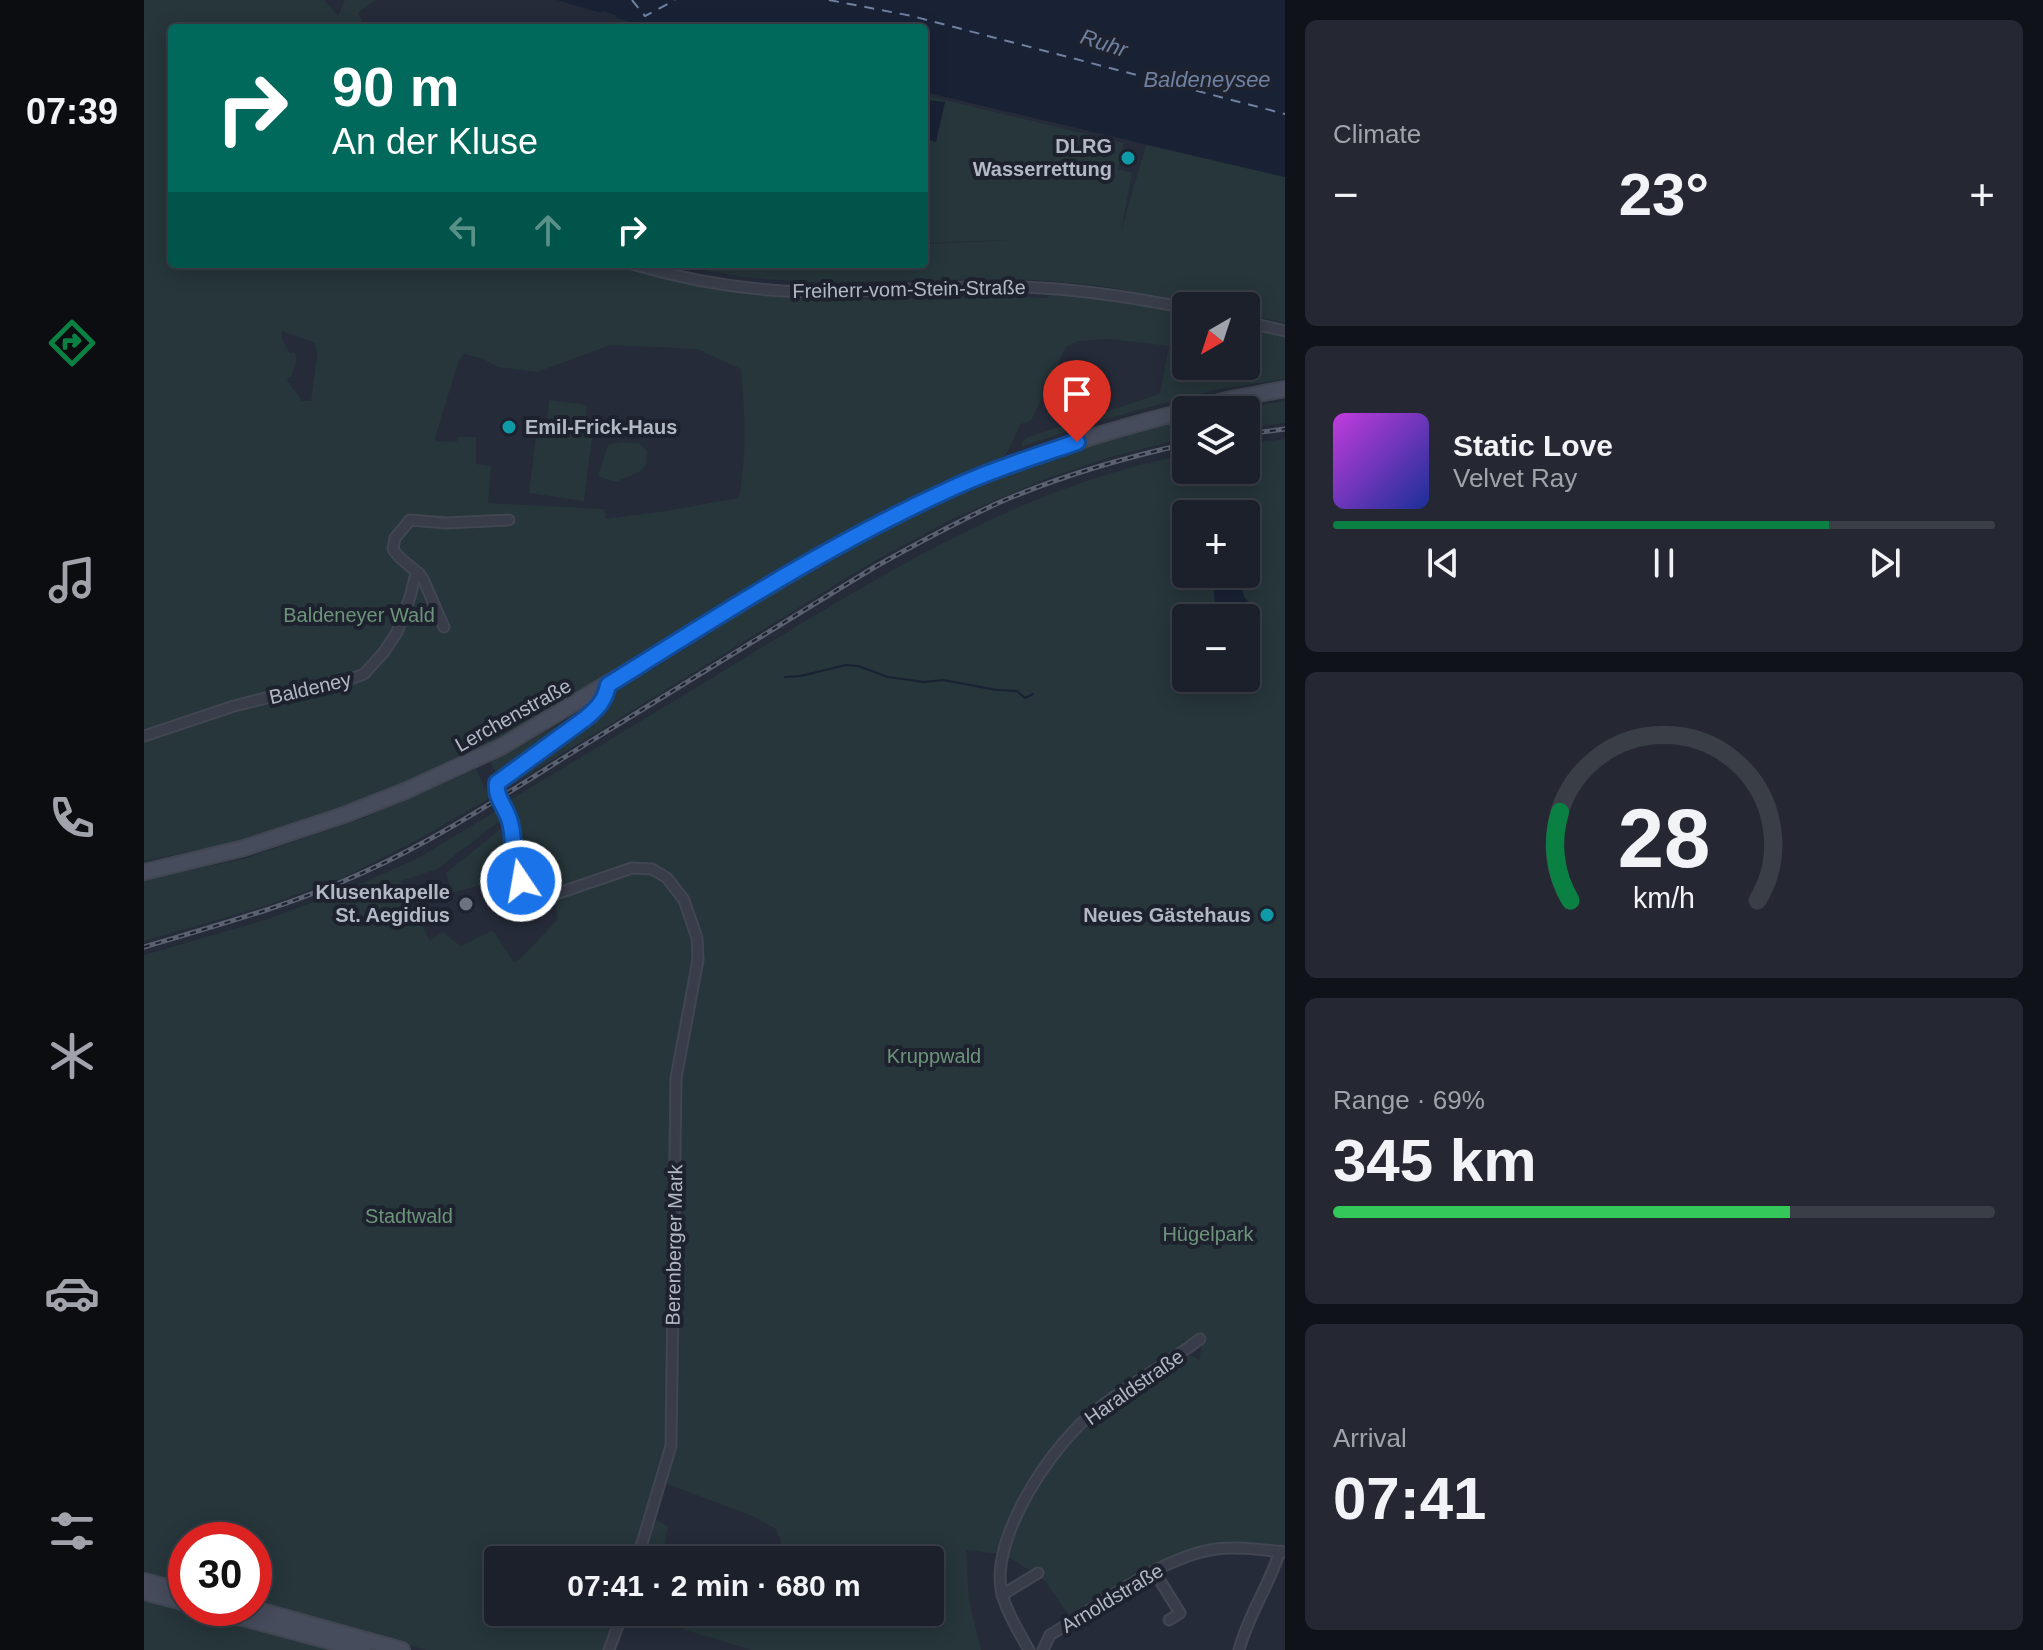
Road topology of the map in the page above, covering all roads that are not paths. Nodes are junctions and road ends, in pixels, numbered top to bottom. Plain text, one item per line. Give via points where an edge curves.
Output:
1 (649, 268) edge
2 (1172, 305) edge
3 (1260, 325) edge
4 (1285, 331) edge
5 (1285, 389) edge
6 (1247, 396) edge
7 (1172, 415) edge
8 (509, 520) dead end
9 (419, 573) junction
10 (444, 627) dead end
11 (608, 685) junction
12 (144, 736) edge
13 (144, 872) edge
14 (1200, 1339) dead end
15 (641, 1546) edge
16 (1282, 1552) edge
17 (1154, 1571) junction
18 (1038, 1573) dead end
19 (144, 1581) edge
20 (168, 1587) edge
21 (144, 1592) edge
22 (1002, 1595) junction
23 (168, 1598) edge
24 (272, 1616) edge
25 (1169, 1620) dead end
26 (272, 1621) edge
27 (618, 1626) edge
28 (307, 1628) junction
29 (363, 1650) edge
30 (402, 1650) edge
31 (609, 1650) edge
32 (1029, 1650) edge
33 (1043, 1650) edge
34 (1239, 1650) edge

1 - 2 street, Freiherr-vom-Stein-Straße via 780,291 1030,288
3 - 4 street
5 - 6 main road, Lerchenstraße
7 - 11 main road, Lerchenstraße via 1077,442 948,490 829,551
8 - 9 street via 410,520 393,549
9 - 10 street
9 - 12 street, Baldeney via 397,632 364,674 234,706
11 - 13 main road, Lerchenstraße via 501,747 405,791 244,848
11 - 15 street, Berenberger Mark via 598,707 497,783 496,793 513,833 515,872 528,888 556,894 632,868 652,869 674,885 694,927 698,960 676,1078 671,1446
14 - 22 street, Haraldstraße via 1091,1414 1064,1442 1025,1498 1007,1537
16 - 17 street, Arnoldstraße via 1212,1550
16 - 34 street
17 - 25 street via 1180,1613
17 - 33 street, Arnoldstraße via 1050,1635
18 - 22 street
19 - 20 main road
21 - 23 main road
22 - 32 street, Haraldstraße
24 - 28 main road
26 - 28 main road
27 - 31 street
28 - 29 main road
28 - 30 main road

